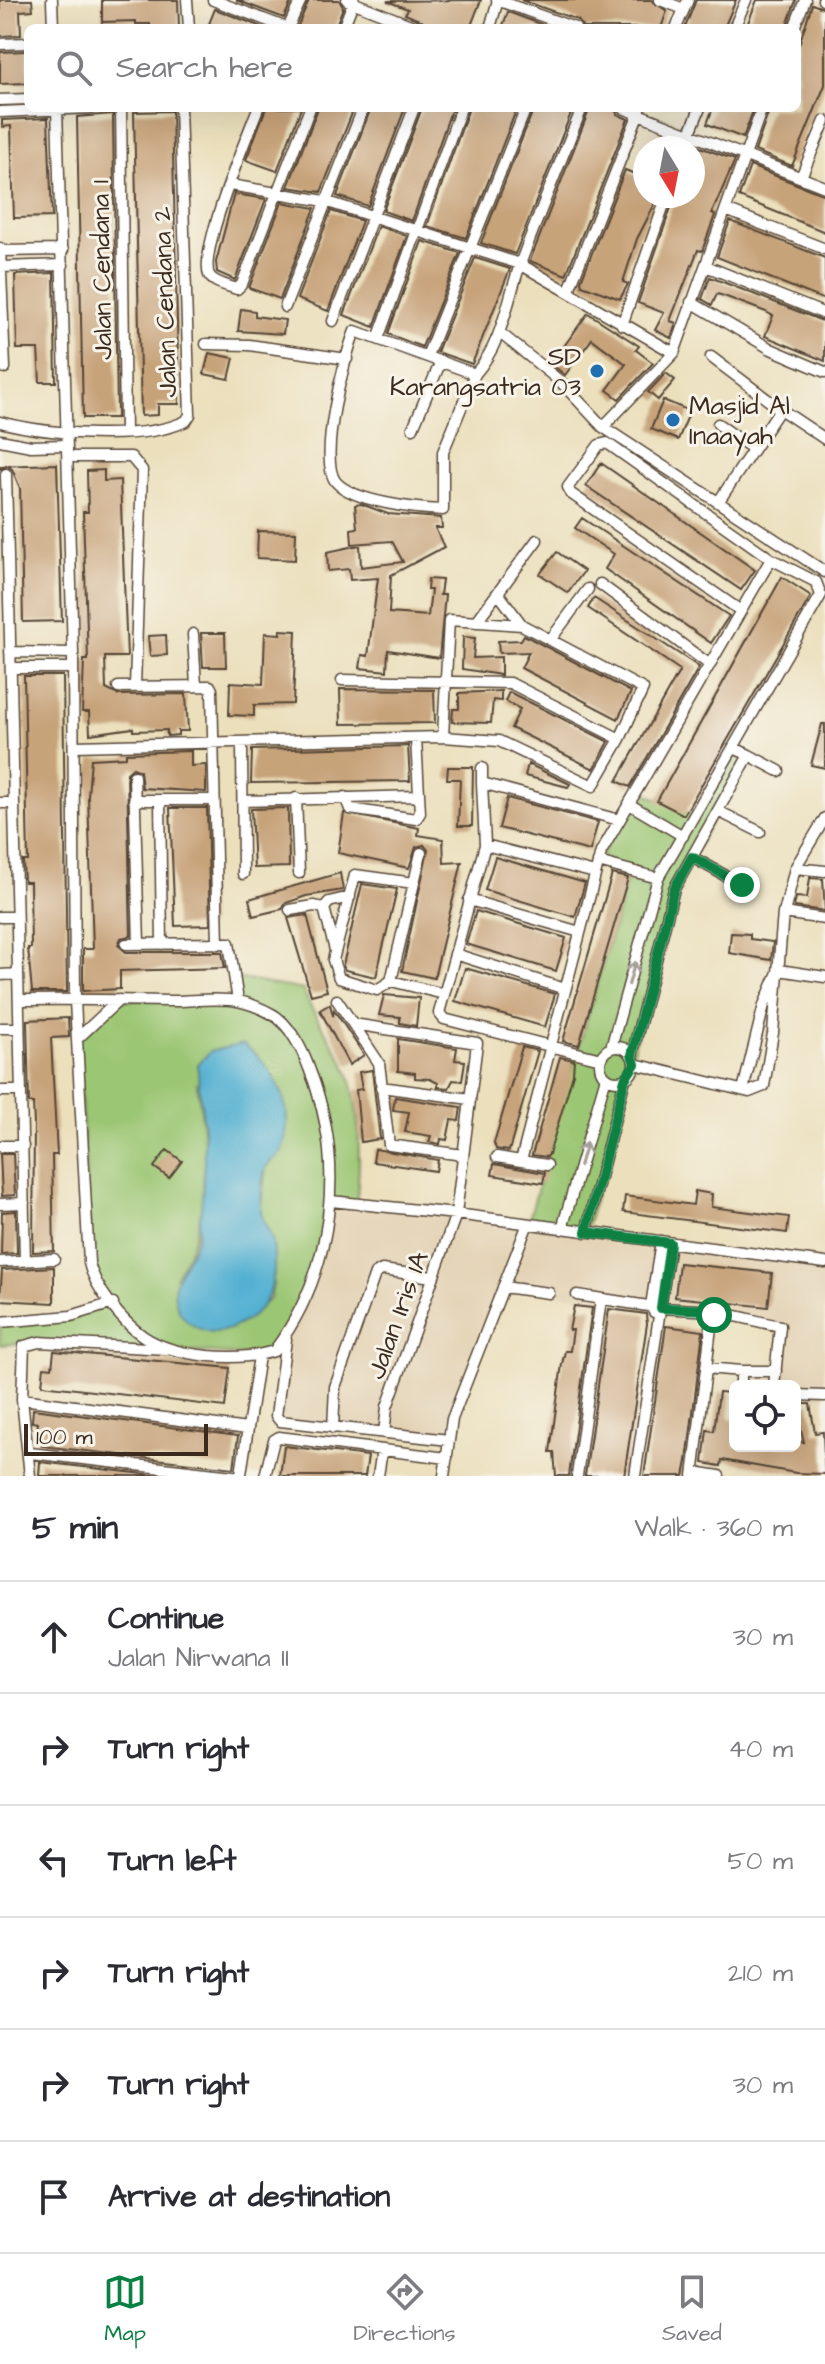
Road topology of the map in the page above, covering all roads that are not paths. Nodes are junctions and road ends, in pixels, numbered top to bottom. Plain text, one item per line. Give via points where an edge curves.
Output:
1 (52, 0) edge
2 (187, 0) edge
3 (213, 0) edge
4 (301, 0) edge
5 (498, 0) edge
6 (660, 0) edge
7 (746, 0) edge
8 (805, 0) edge
9 (351, 1) edge
10 (686, 4) edge
11 (53, 24) edge
12 (189, 24) edge
13 (276, 24) edge
14 (289, 24) edge
15 (344, 24) edge
16 (398, 24) edge
17 (491, 24) edge
18 (564, 24) edge
19 (678, 24) edge
20 (736, 24) edge
21 (796, 24) edge
22 (24, 43) edge
23 (0, 44) edge
24 (24, 99) edge
25 (0, 100) edge
26 (24, 111) edge
27 (0, 112) edge
28 (57, 112) edge
29 (121, 112) edge
30 (180, 112) edge
31 (257, 112) edge
32 (308, 112) edge
33 (361, 112) edge
34 (412, 112) edge
35 (460, 112) edge
36 (524, 112) edge
37 (580, 112) edge
38 (640, 112) edge
39 (642, 112) edge
40 (698, 112) edge
41 (760, 112) edge
42 (825, 121) edge
43 (689, 134) junction
44 (743, 155) junction
45 (801, 177) junction
46 (230, 185) junction
47 (825, 187) edge
48 (276, 192) junction
49 (325, 201) junction
50 (663, 208) edge
51 (726, 210) junction
52 (371, 215) junction
53 (416, 229) junction
54 (469, 245) junction
55 (825, 249) edge
56 (0, 250) edge
57 (63, 250) junction
58 (520, 264) junction
59 (63, 265) junction
60 (706, 266) junction
61 (1, 267) edge
62 (1, 282) edge
63 (569, 290) junction
64 (691, 302) junction
65 (285, 307) dead end
66 (825, 314) edge
67 (333, 321) dead end
68 (622, 325) junction
69 (500, 333) junction
70 (378, 339) junction
71 (206, 344) dead end
72 (674, 353) junction
73 (427, 356) junction
74 (711, 357) dead end
75 (347, 359) junction
76 (441, 361) junction
77 (7, 368) edge
78 (825, 372) edge
79 (475, 374) junction
80 (780, 409) junction
81 (0, 422) edge
82 (718, 424) dead end
83 (603, 427) junction
84 (413, 428) dead end
85 (125, 432) junction
86 (67, 433) junction
87 (825, 439) edge
88 (0, 440) edge
89 (66, 445) junction
90 (753, 449) junction
91 (68, 457) junction
92 (6, 474) dead end
93 (719, 501) junction
94 (4, 503) edge
95 (4, 520) edge
96 (537, 540) dead end
97 (771, 559) junction
98 (825, 572) edge
99 (4, 576) edge
100 (600, 584) dead end
101 (588, 589) dead end
102 (498, 593) junction
103 (741, 611) junction
104 (476, 622) junction
105 (522, 625) junction
106 (6, 634) edge
107 (193, 634) dead end
108 (551, 639) junction
109 (10, 652) junction
110 (73, 653) junction
111 (710, 665) junction
112 (11, 668) junction
113 (73, 668) junction
114 (342, 680) dead end
115 (446, 681) junction
116 (196, 686) junction
117 (118, 687) dead end
118 (135, 687) junction
119 (5, 689) edge
120 (443, 737) junction
121 (416, 738) junction
122 (620, 739) junction
123 (212, 744) junction
124 (242, 744) junction
125 (0, 745) edge
126 (13, 745) junction
127 (75, 746) junction
128 (741, 751) junction
129 (482, 768) dead end
130 (779, 771) dead end
131 (134, 776) dead end
132 (482, 783) junction
133 (417, 796) junction
134 (345, 797) junction
135 (296, 798) junction
136 (134, 800) junction
137 (160, 800) junction
138 (214, 800) junction
139 (243, 801) junction
140 (0, 803) edge
141 (14, 803) junction
142 (629, 804) junction
143 (718, 811) junction
144 (619, 820) junction
145 (823, 824) edge
146 (760, 832) dead end
147 (683, 836) junction
148 (485, 845) junction
149 (421, 853) dead end
150 (692, 857) junction
151 (0, 858) edge
152 (15, 858) junction
153 (596, 867) junction
154 (795, 868) junction
155 (825, 871) edge
156 (299, 873) dead end
157 (243, 874) dead end
158 (658, 878) junction
159 (414, 883) junction
160 (742, 885) dead end
161 (350, 897) junction
162 (469, 900) junction
163 (324, 908) junction
164 (785, 909) dead end
165 (290, 910) dead end
166 (0, 917) edge
167 (16, 917) junction
168 (825, 919) edge
169 (580, 932) junction
170 (126, 944) dead end
171 (139, 944) junction
172 (162, 944) junction
173 (218, 944) junction
174 (335, 952) junction
175 (455, 954) junction
176 (779, 970) junction
177 (18, 974) junction
178 (0, 975) edge
179 (825, 977) edge
180 (391, 981) junction
181 (565, 989) junction
182 (444, 994) junction
183 (119, 1000) junction
184 (337, 1000) dead end
185 (75, 1001) junction
186 (238, 1001) junction
187 (19, 1002) junction
188 (353, 1024) junction
189 (0, 1028) edge
190 (19, 1028) junction
191 (77, 1039) junction
192 (550, 1046) junction
193 (611, 1048) junction
194 (601, 1059) junction
195 (633, 1059) junction
196 (606, 1077) junction
197 (625, 1079) junction
198 (381, 1087) junction
199 (743, 1090) junction
200 (0, 1091) edge
201 (21, 1091) junction
202 (470, 1099) junction
203 (0, 1146) edge
204 (23, 1146) junction
205 (463, 1155) junction
206 (497, 1157) dead end
207 (521, 1161) junction
208 (547, 1165) dead end
209 (331, 1201) junction
210 (24, 1203) junction
211 (0, 1204) edge
212 (456, 1214) junction
213 (527, 1226) junction
214 (562, 1229) junction
215 (586, 1232) junction
216 (665, 1242) junction
217 (54, 1259) dead end
218 (25, 1260) junction
219 (0, 1262) edge
220 (825, 1263) edge
221 (433, 1277) junction
222 (503, 1287) junction
223 (549, 1293) dead end
224 (577, 1295) dead end
225 (601, 1299) junction
226 (113, 1303) junction
227 (656, 1307) junction
228 (713, 1312) junction
229 (0, 1322) edge
230 (286, 1335) junction
231 (168, 1349) junction
232 (259, 1356) junction
233 (706, 1368) junction
234 (741, 1371) junction
235 (776, 1371) junction
236 (741, 1380) edge
237 (775, 1380) edge
238 (801, 1395) edge
239 (825, 1396) edge
240 (22, 1399) junction
241 (333, 1428) junction
242 (247, 1429) junction
243 (384, 1433) junction
244 (449, 1440) junction
245 (382, 1450) junction
246 (30, 1453) junction
247 (447, 1458) junction
248 (694, 1474) edge
249 (30, 1476) edge
250 (214, 1476) edge
251 (236, 1476) edge
252 (265, 1476) edge
253 (378, 1476) edge
254 (444, 1476) edge
255 (577, 1476) edge
256 (635, 1476) edge
257 (719, 1476) edge

1 - 11 street
2 - 12 street
3 - 13 street
4 - 14 street
5 - 17 street
5 - 18 street
6 - 10 street
7 - 20 street
8 - 21 street
9 - 15 street
9 - 16 street
10 - 19 street
22 - 23 street
24 - 25 street
26 - 27 street
28 - 57 street
29 - 85 street, Jalan Cendana 1
30 - 85 street, Jalan Cendana 2 via 190,415 180,424
31 - 46 street
32 - 48 street
33 - 49 street
34 - 52 street
35 - 53 street
36 - 54 street
37 - 58 street
38 - 63 street
39 - 43 street
40 - 43 street
41 - 44 street
42 - 45 street
43 - 44 street
44 - 45 street
44 - 51 street
45 - 47 street
46 - 48 street
46 - 48 street via 213,230 208,272 237,289
48 - 49 street
49 - 52 street
49 - 65 street
50 - 68 street
51 - 55 street
51 - 60 street
52 - 53 street
52 - 67 street
53 - 54 street
53 - 70 street
54 - 58 street
54 - 73 street
56 - 57 street
56 - 61 street
57 - 59 street
58 - 63 street
58 - 69 street
59 - 61 street
59 - 86 street
60 - 64 street
60 - 66 street
61 - 62 street
62 - 77 street
63 - 68 street
64 - 72 street
64 - 78 street via 771,349
68 - 72 street
69 - 79 street
69 - 83 street via 561,382
70 - 73 street
70 - 75 street via 355,331
71 - 75 street
72 - 83 street
73 - 76 street
74 - 80 street
75 - 79 street via 330,441 336,482 353,494 443,510 443,452
76 - 79 street
76 - 84 street
80 - 87 street
80 - 90 street
81 - 86 street, Jalan Cendana 2
82 - 90 street
83 - 93 street
85 - 86 street, Jalan Cendana 2
86 - 89 street
88 - 89 street
89 - 91 street
90 - 93 street
91 - 110 street
91 - 118 street via 131,457 142,470
92 - 94 street
93 - 98 street
94 - 95 street
95 - 99 street
96 - 102 street
97 - 103 street
97 - 103 street via 607,443 599,445 568,487
97 - 128 street via 816,582 821,595
99 - 106 street
100 - 111 street
101 - 108 street
102 - 104 street
102 - 105 street
103 - 111 street
104 - 105 street
104 - 115 street via 449,620
105 - 108 street
106 - 109 street
107 - 116 street
108 - 122 street via 643,689
109 - 110 street
109 - 112 street
110 - 113 street
111 - 142 street
112 - 113 street
112 - 119 street
113 - 127 street
114 - 115 street
115 - 120 street
115 - 122 street via 513,684
116 - 118 street
116 - 123 street via 212,690
117 - 118 street
119 - 126 street
120 - 121 street
120 - 122 street via 499,741 593,786
121 - 124 street
121 - 133 street
123 - 124 street
123 - 127 street
123 - 138 street
124 - 139 street
125 - 126 street
126 - 141 street
127 - 185 street
128 - 130 street
128 - 143 street
128 - 147 street
129 - 132 street
131 - 136 street
132 - 144 street
132 - 148 street
133 - 134 street
133 - 134 street via 416,819 350,809
134 - 135 street
135 - 139 street
135 - 156 street
136 - 137 street
136 - 171 street
137 - 138 street
137 - 172 street
138 - 173 street
139 - 157 street
140 - 141 street
141 - 152 street
142 - 144 street
142 - 147 street
143 - 146 street
143 - 150 street
144 - 153 street
145 - 154 street
147 - 158 street
148 - 153 street
148 - 162 street
149 - 159 street
150 - 160 street
150 - 195 street via 674,889
151 - 152 street
152 - 167 street
153 - 158 street
153 - 169 street
154 - 155 street
154 - 164 street
193 -> 158 street
159 - 161 street via 358,874
159 - 180 street
161 - 163 street
161 - 174 street
162 - 169 street
162 - 175 street
163 - 165 street
163 - 174 street
166 - 167 street
167 - 177 street
168 - 176 street via 783,913
169 - 181 street
170 - 171 street
171 - 172 street
172 - 173 street
173 - 186 street via 232,946
174 - 180 street via 339,978 377,990
175 - 181 street
175 - 182 street
176 - 179 street
176 - 199 street via 764,1005
176 - 199 street via 764,1086 754,1092
177 - 178 street
177 - 187 street
180 - 182 street
181 - 192 street
182 - 192 street via 441,1017
183 - 185 street
183 - 186 street
183 - 191 street
184 - 188 street
185 - 187 street
185 - 191 street
186 - 209 street via 275,1015 303,1051 321,1098 330,1146
187 - 190 street
188 - 198 street via 374,1051
188 - 202 street, Jalan Iris 1A via 474,1040 478,1047
189 - 190 street
190 - 201 street
191 - 226 street via 89,1263 93,1279
192 - 194 street
192 - 207 street
193 - 194 street
193 - 195 street via 626,1049
194 - 196 street
195 - 197 street
195 - 199 street
196 - 197 street
214 -> 196 street
197 - 215 street
198 - 202 street
198 - 205 street via 389,1145
200 - 201 street
201 - 204 street
202 - 205 street, Jalan Iris 1A
203 - 204 street
204 - 210 street
205 - 212 street, Jalan Iris 1A
206 - 207 street
207 - 208 street
209 - 212 street
209 - 230 street via 319,1260
210 - 211 street
210 - 218 street
212 - 213 street
212 - 221 street, Jalan Iris 1A
213 - 214 street
213 - 222 street
214 - 215 street
215 - 216 street
216 - 220 street
216 - 227 street
217 - 218 street
218 - 219 street
221 - 241 street via 382,1270 375,1274 335,1387
221 - 243 street, Jalan Iris 1A via 386,1411
222 - 223 street
222 - 244 street via 452,1419
224 - 225 street
225 - 227 street
225 - 255 street
226 - 229 street via 71,1316
226 - 231 street via 142,1336
227 - 228 street
227 - 256 street
228 - 233 street
228 - 235 street via 780,1326
230 - 232 street via 274,1351
230 - 241 street via 278,1419
231 - 232 street
231 - 240 street via 27,1344
232 - 242 street
233 - 234 street
233 - 248 street
234 - 235 street
234 - 236 street
235 - 237 street
238 - 239 street
240 - 242 street
240 - 246 street
241 - 243 street
242 - 251 street
243 - 244 street
244 - 247 street
245 - 247 street
245 - 252 street via 279,1437
245 - 253 street
246 - 249 street
246 - 250 street
247 - 254 street
248 - 257 street
250 - 251 street

